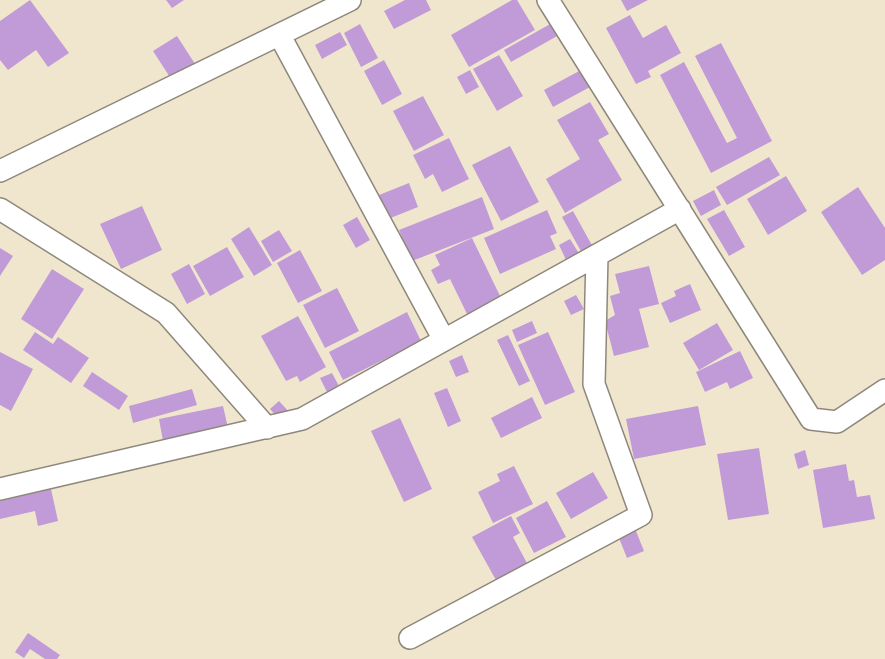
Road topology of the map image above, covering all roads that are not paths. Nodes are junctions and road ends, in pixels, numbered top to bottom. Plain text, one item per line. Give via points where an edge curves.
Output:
1 (351, 0) edge
2 (548, 0) edge
3 (280, 36) junction
4 (0, 171) edge
5 (680, 208) junction
6 (0, 209) edge
7 (597, 255) junction
8 (444, 340) junction
9 (885, 390) edge
10 (267, 428) junction
11 (0, 489) edge
12 (410, 638) dead end

1 - 3 street
2 - 5 street
3 - 4 street
3 - 8 street
5 - 7 street
5 - 9 street via 811,419 837,422
6 - 10 street via 166,313
7 - 8 street
7 - 12 street via 594,384 641,515
8 - 10 street via 302,419
10 - 11 street

